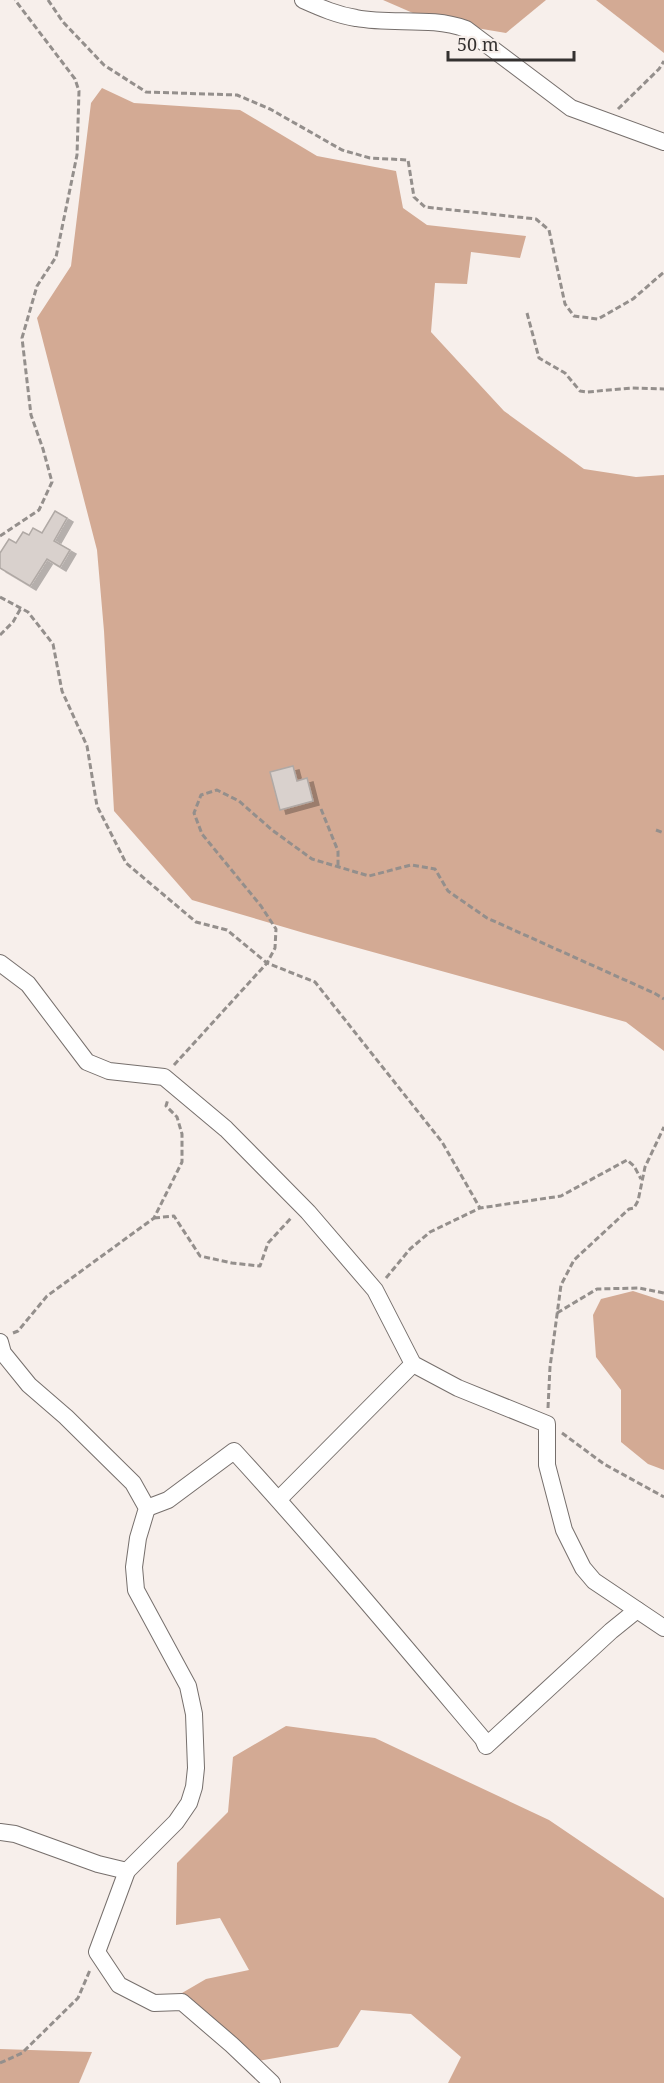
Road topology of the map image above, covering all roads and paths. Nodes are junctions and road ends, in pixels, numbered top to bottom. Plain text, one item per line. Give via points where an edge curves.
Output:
1 (15, 0) edge
2 (48, 0) edge
3 (303, 0) edge
4 (664, 61) edge
5 (664, 72) edge
6 (656, 73) junction
7 (601, 118) junction
8 (664, 142) edge
9 (664, 272) edge
10 (527, 313) dead end
11 (664, 389) edge
12 (0, 536) edge
13 (0, 597) edge
14 (21, 608) junction
15 (0, 635) edge
16 (321, 809) dead end
17 (656, 830) dead end
18 (664, 833) edge
19 (338, 867) junction
20 (0, 963) edge
21 (267, 963) junction
22 (664, 999) edge
23 (168, 1080) junction
24 (664, 1127) edge
25 (642, 1181) junction
26 (302, 1205) junction
27 (480, 1208) junction
28 (154, 1218) junction
29 (375, 1290) junction
30 (664, 1293) edge
31 (557, 1313) junction
32 (5, 1338) edge
33 (413, 1364) junction
34 (547, 1424) junction
35 (664, 1497) edge
36 (279, 1499) junction
37 (147, 1508) junction
38 (637, 1610) junction
39 (664, 1628) edge
40 (0, 1832) edge
41 (127, 1871) junction
42 (97, 1952) junction
43 (0, 2063) edge
44 (272, 2083) edge

1 - 12 path via 75,79 79,91 76,155 56,257 37,286 22,338 31,415 52,482 39,510
2 - 9 path via 104,65 146,92 237,95 342,150 370,158 408,160 414,197 425,207 536,219 549,230 565,304 574,316 598,319 633,299
3 - 7 street via 330,13 358,19 441,22 466,29 571,108
4 - 6 path
5 - 6 path
6 - 7 path via 622,106
7 - 8 street
10 - 11 path via 539,358 565,373 580,391
13 - 14 path
14 - 15 path
14 - 21 path via 52,644 62,691 87,746 97,806 126,863 196,922 227,930
16 - 19 path via 338,851
17 - 18 path
19 - 21 path via 312,859 232,797 217,790 201,795 194,813 202,834 276,929 275,948
19 - 22 path via 369,876 411,865 435,869 448,891 487,918
20 - 23 street via 28,984 87,1062 109,1071
21 - 23 path
21 - 27 path via 315,982 442,1142
23 - 26 street via 226,1129
23 - 28 path via 166,1106 177,1117 182,1134 182,1162
24 - 25 path
25 - 27 path via 627,1160 561,1196
25 - 31 path via 634,1208 574,1260 561,1285
26 - 28 path via 268,1243 260,1266 200,1256 174,1216
26 - 29 street
27 - 29 path via 430,1232
28 - 32 path via 47,1296 18,1331
29 - 33 street
30 - 31 path via 639,1288 597,1289
31 - 34 path
32 - 37 street via 3,1353 29,1385 133,1483
33 - 34 street via 458,1388
33 - 36 street
34 - 35 path via 604,1464
34 - 38 street via 547,1465 564,1530 594,1581
36 - 37 street via 234,1450 168,1500
36 - 38 street via 486,1746
37 - 41 street via 134,1567 136,1590 188,1686 194,1714 196,1768 189,1803 176,1822
38 - 39 street
40 - 41 street
41 - 42 street
42 - 43 path via 78,1998 22,2053
42 - 44 street via 119,1985 154,2003 182,2002

